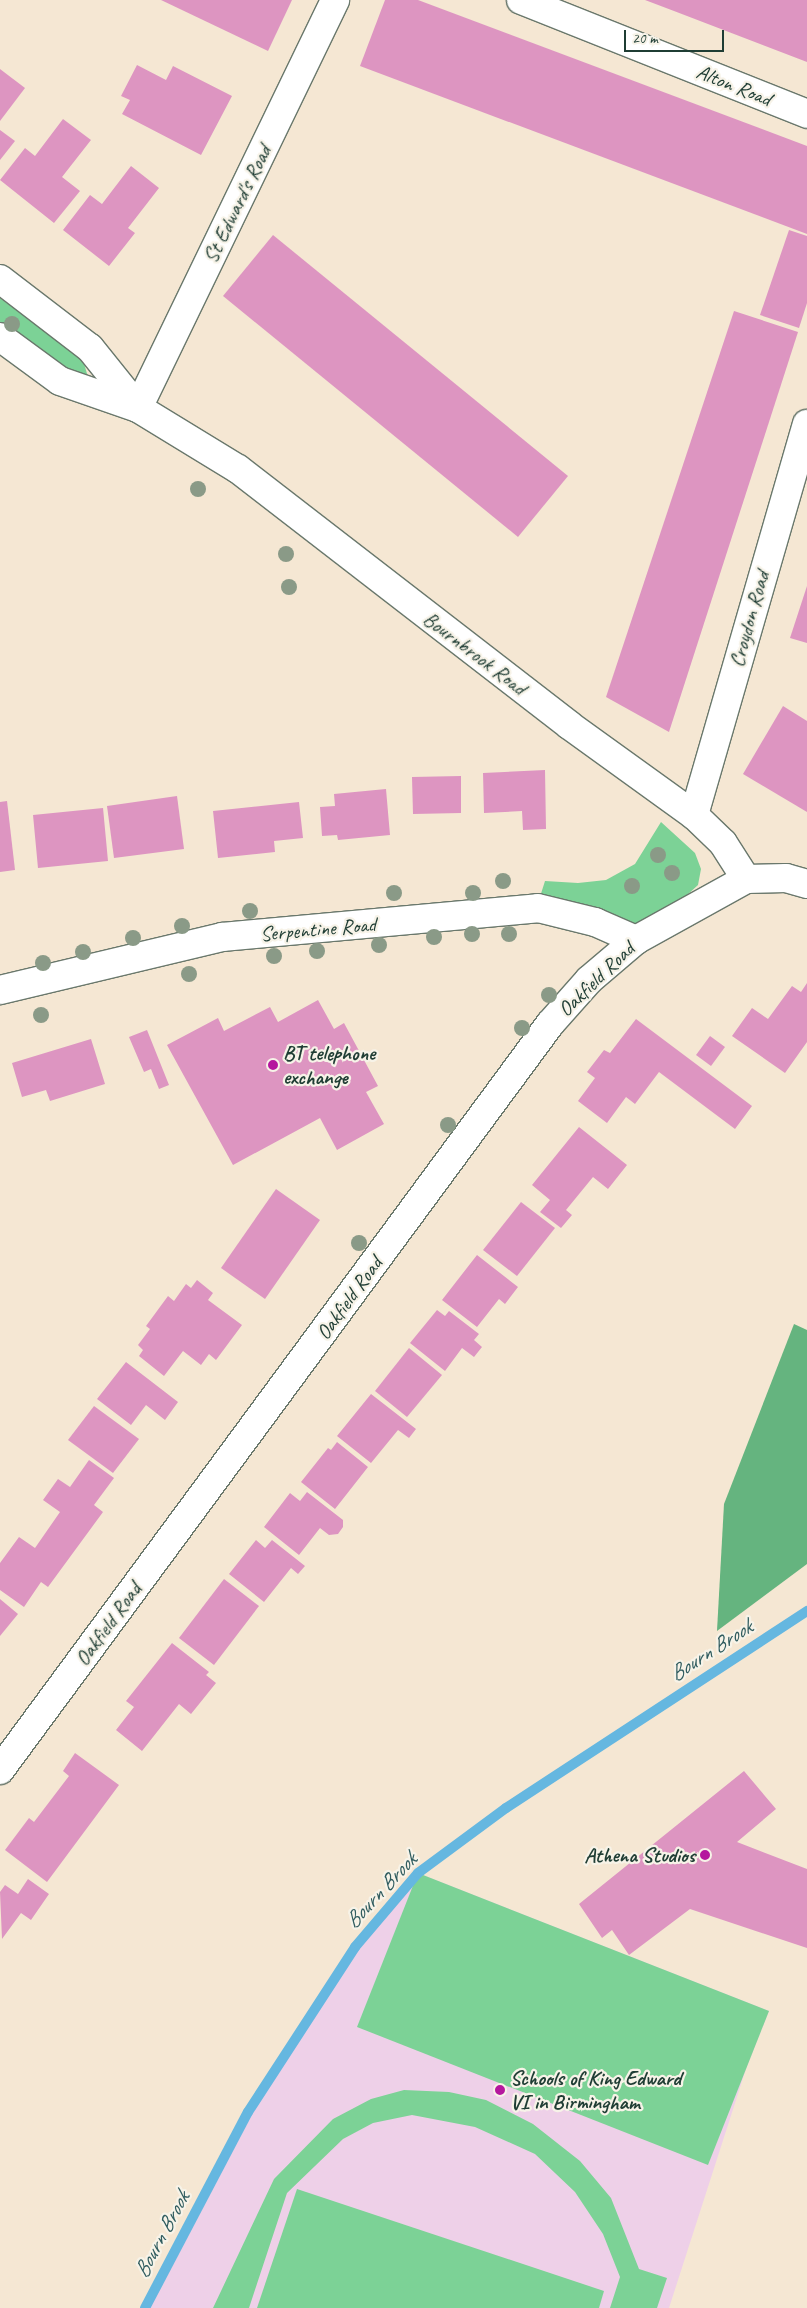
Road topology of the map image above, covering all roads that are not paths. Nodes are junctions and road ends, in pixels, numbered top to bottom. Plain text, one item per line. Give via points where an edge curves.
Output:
1 (335, 0) edge
2 (521, 0) edge
3 (807, 114) edge
4 (0, 279) edge
5 (0, 337) edge
6 (138, 408) junction
7 (807, 424) edge
8 (694, 815) junction
9 (746, 879) junction
10 (807, 884) edge
11 (636, 940) junction
12 (0, 990) edge
13 (0, 1770) edge

1 - 6 street, St Edward's Road
2 - 3 street, Alton Road
4 - 6 street, Bournbrook Road via 90,348
5 - 6 street, Bournbrook Road via 60,381
6 - 8 street, Bournbrook Road via 238,469 569,725
7 - 8 street, Croydon Road
8 - 9 street, Bournbrook Road via 723,843
9 - 10 street via 786,878
9 - 11 street, Oakfield Road
11 - 12 street, Serpentine Road via 595,922 538,908 222,938
11 - 13 street, Oakfield Road via 589,980 550,1024

